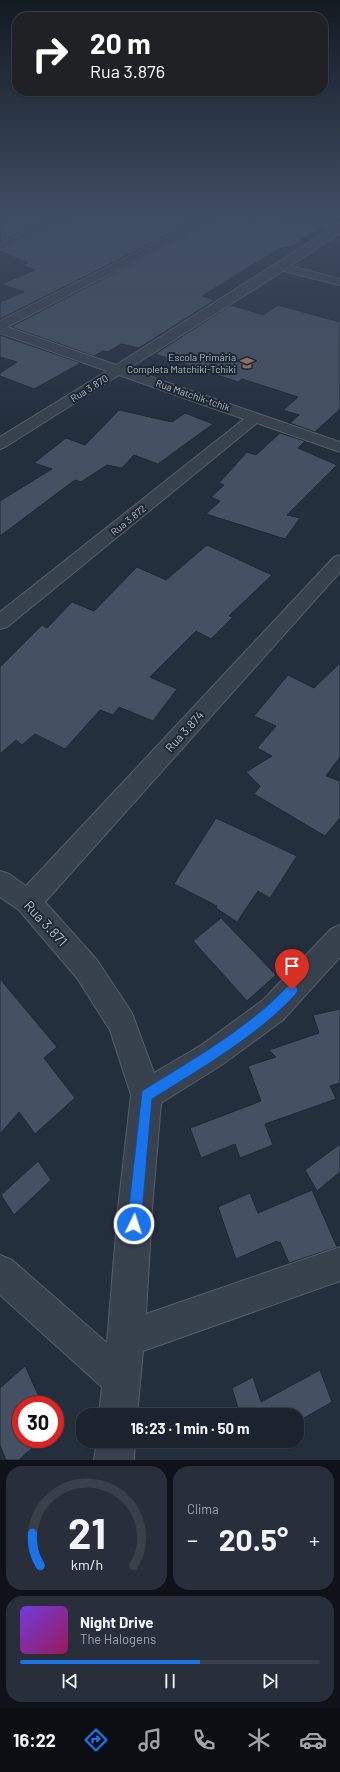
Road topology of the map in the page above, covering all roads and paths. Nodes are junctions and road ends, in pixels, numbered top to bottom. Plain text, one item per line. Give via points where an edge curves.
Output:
1 (87, 283) edge
2 (256, 283) edge
3 (0, 328) edge
4 (119, 369) junction
5 (255, 417) junction
6 (0, 444) edge
7 (340, 447) edge
8 (340, 560) edge
9 (0, 622) edge
10 (0, 882) edge
11 (28, 902) junction
12 (340, 938) edge
13 (146, 1095) junction
14 (340, 1264) edge
15 (0, 1272) edge
16 (126, 1339) junction
17 (121, 1379) junction
18 (119, 1408) edge
19 (115, 1448) edge
20 (114, 1460) edge

1 - 3 street
2 - 4 street, Rua 3.870
3 - 4 street, Rua Matchik-tchik
4 - 5 street, Rua Matchik-tchik
4 - 6 street, Rua 3.870
5 - 7 street, Rua Matchik-tchik
5 - 9 street, Rua 3.872
8 - 11 street, Rua 3.874
10 - 11 street, Rua 3.871
11 - 13 street, Rua 3.871 via 87,969 122,1023
12 - 13 street via 273,1010 213,1054
13 - 16 street
14 - 16 street
15 - 17 street
16 - 17 street
17 - 18 street
19 - 20 street

